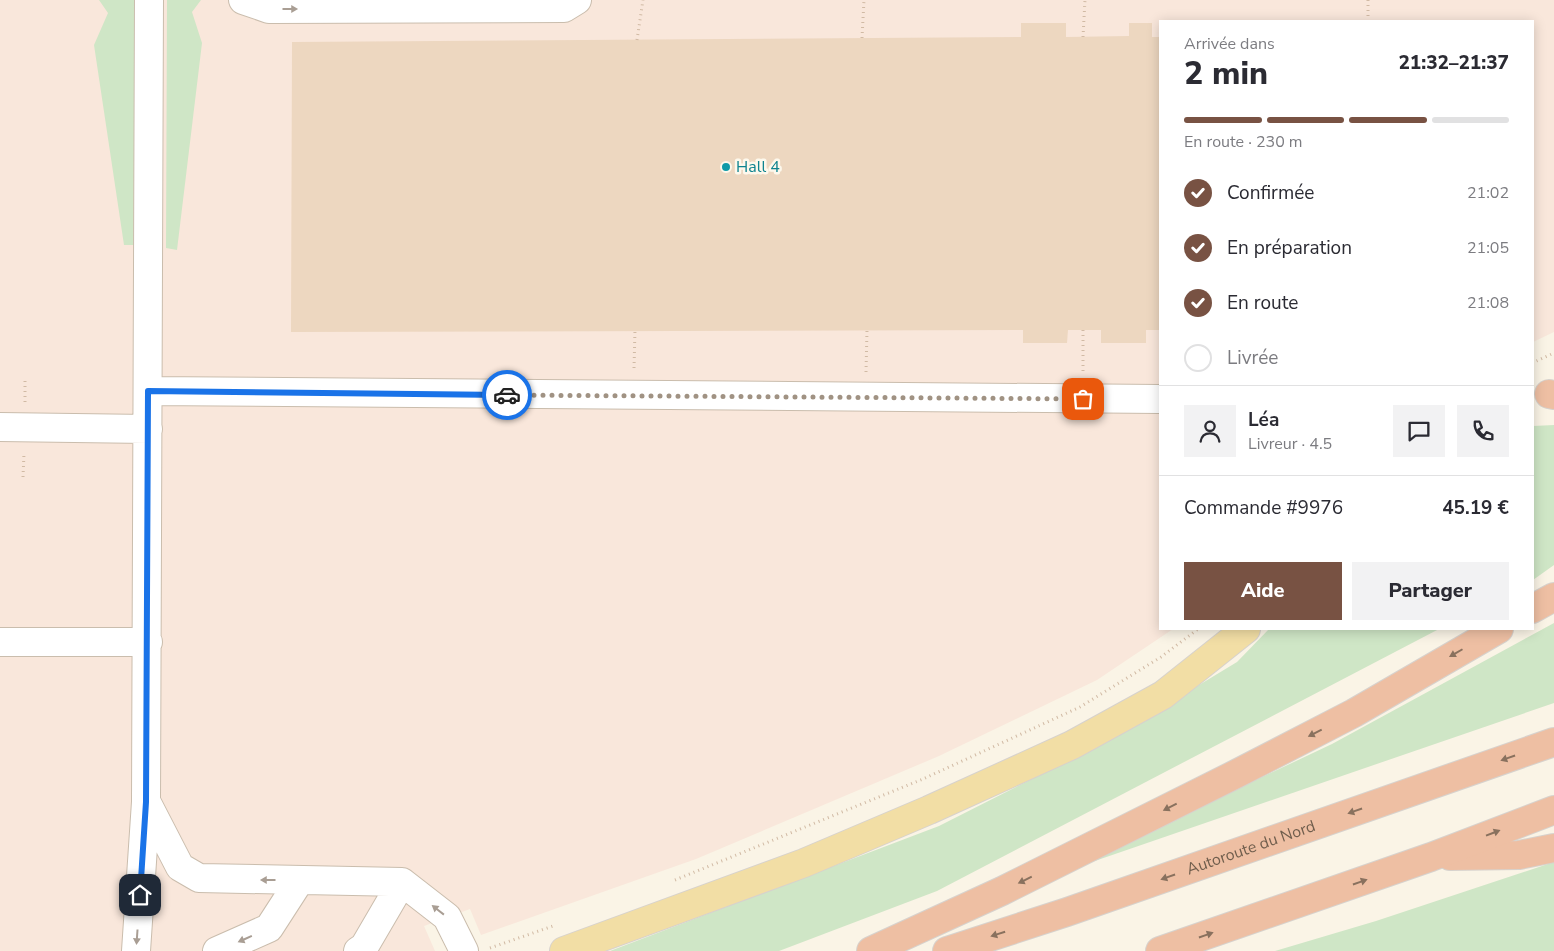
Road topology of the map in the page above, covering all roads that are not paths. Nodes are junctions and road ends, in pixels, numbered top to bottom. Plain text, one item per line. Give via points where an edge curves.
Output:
1 (149, 0) edge
2 (243, 0) edge
3 (577, 0) edge
4 (148, 391) junction
5 (1159, 399) edge
6 (0, 427) edge
7 (148, 429) junction
8 (1554, 597) edge
9 (1534, 608) edge
10 (1245, 630) edge
11 (1497, 630) edge
12 (0, 642) edge
13 (148, 642) junction
14 (1554, 742) edge
15 (146, 802) junction
16 (1554, 810) edge
17 (1554, 848) edge
18 (1431, 857) junction
19 (300, 880) junction
20 (402, 882) junction
21 (136, 951) edge
22 (217, 951) edge
23 (358, 951) edge
24 (464, 951) edge
25 (564, 951) edge
26 (871, 951) edge
27 (947, 951) edge
28 (1160, 951) edge

1 - 4 lane
2 -> 3 lane via 269,9 564,8
4 - 5 lane
4 - 7 lane
6 - 7 lane
7 - 13 lane
8 - 9 highway
10 - 25 main road via 1163,695 1072,744 804,863
11 -> 26 highway via 1354,713 1002,891
12 - 13 lane
13 - 15 lane
14 -> 27 highway, Autoroute du Nord
19 -> 15 lane via 199,878 180,867
15 -> 21 lane
18 -> 16 highway
17 - 18 highway via 1519,855
28 -> 18 highway
19 - 20 lane
19 -> 22 lane via 269,928
20 - 23 lane via 364,947
24 -> 20 lane via 447,917

